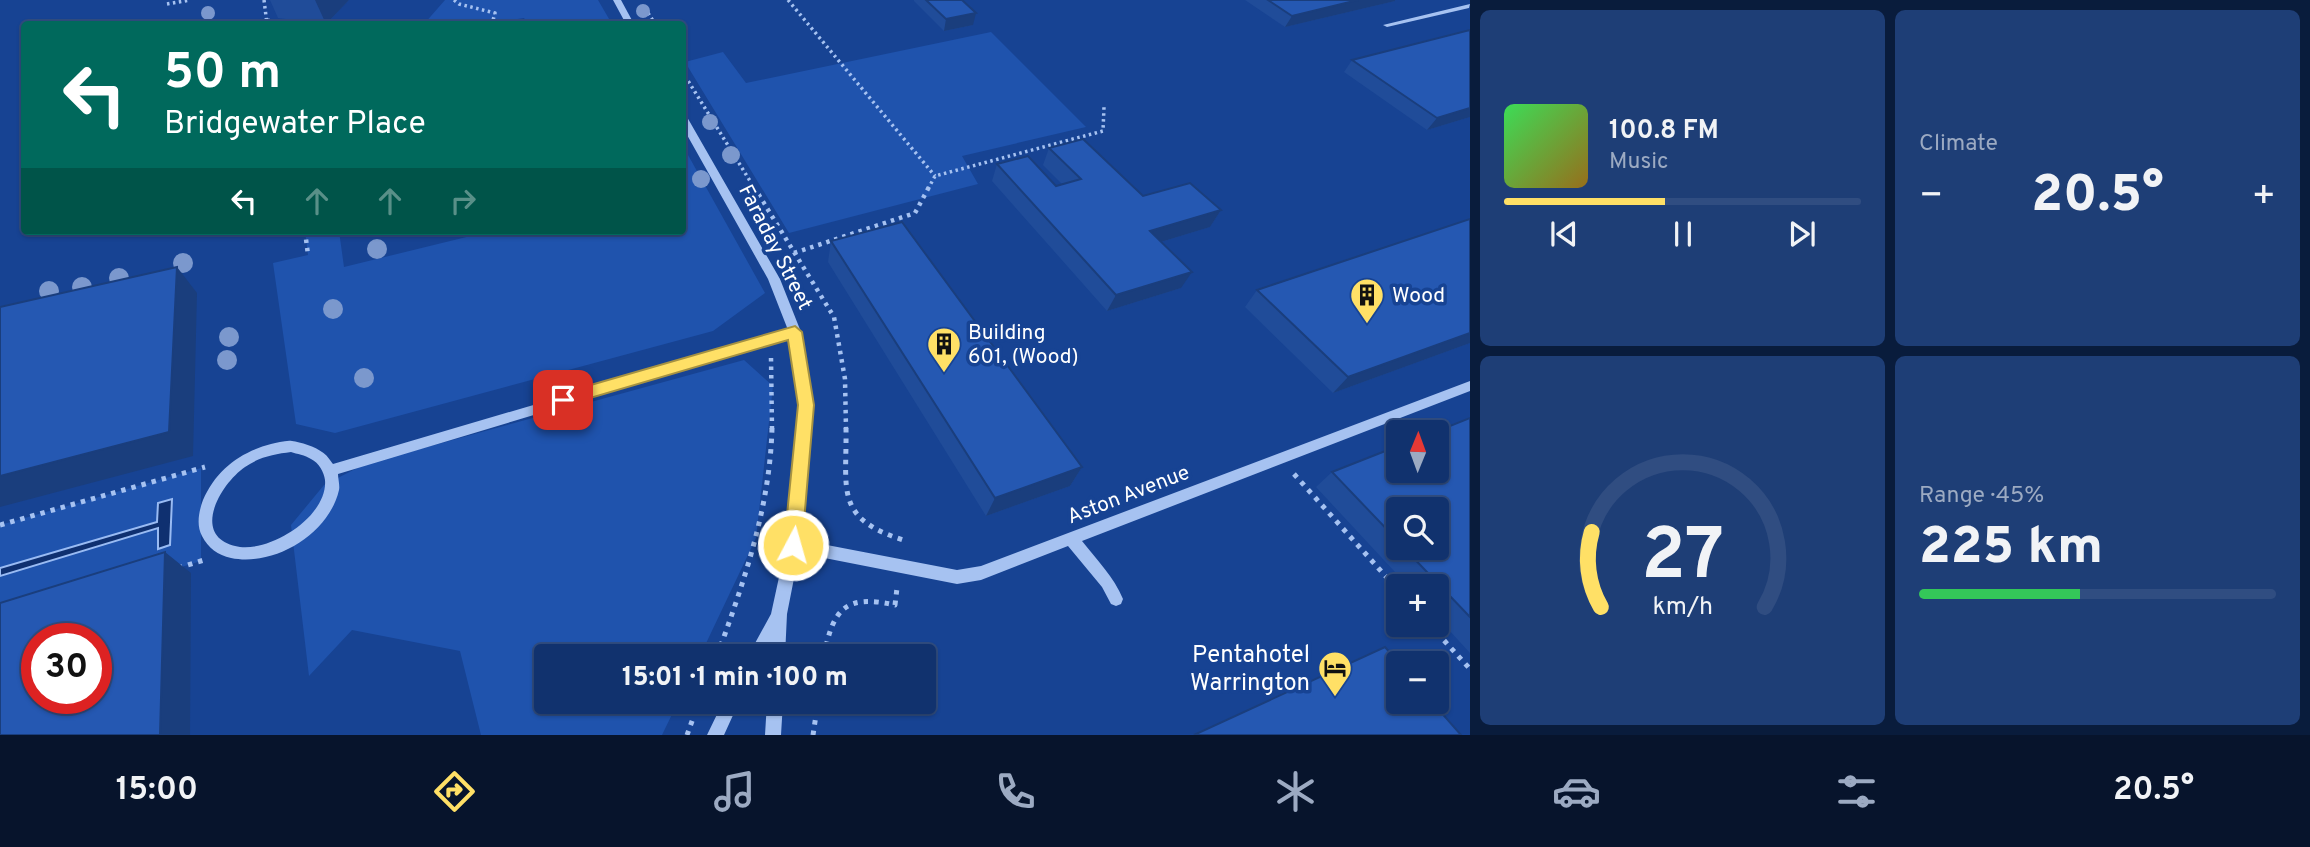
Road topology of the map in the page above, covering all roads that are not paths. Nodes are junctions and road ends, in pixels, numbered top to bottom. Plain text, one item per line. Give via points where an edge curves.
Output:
1 (617, 0) edge
2 (1459, 0) edge
3 (1469, 6) edge
4 (628, 21) edge
5 (1387, 24) dead end
6 (686, 124) edge
7 (795, 332) junction
8 (1470, 386) edge
9 (331, 470) junction
10 (1070, 540) junction
11 (793, 545) junction
12 (1116, 599) dead end
13 (779, 614) junction
14 (763, 644) edge
15 (778, 644) edge
16 (726, 714) edge
17 (774, 714) edge
18 (715, 735) edge
19 (773, 735) edge

1 - 4 street
2 - 3 street
3 - 5 street
6 - 7 street, Faraday Street via 774,279
7 - 9 street
7 - 11 street, Faraday Street via 806,405
8 - 10 street, Aston Avenue
9 - 9 street via 323,457 291,446 271,449 233,467 208,499 206,532 231,552 259,553 297,538 328,504
10 - 11 street, Aston Avenue via 981,573 957,576
10 - 12 street
11 - 13 street, Faraday Street
13 - 14 street, Faraday Street
13 - 15 street, Faraday Street
16 - 18 street
17 - 19 street

